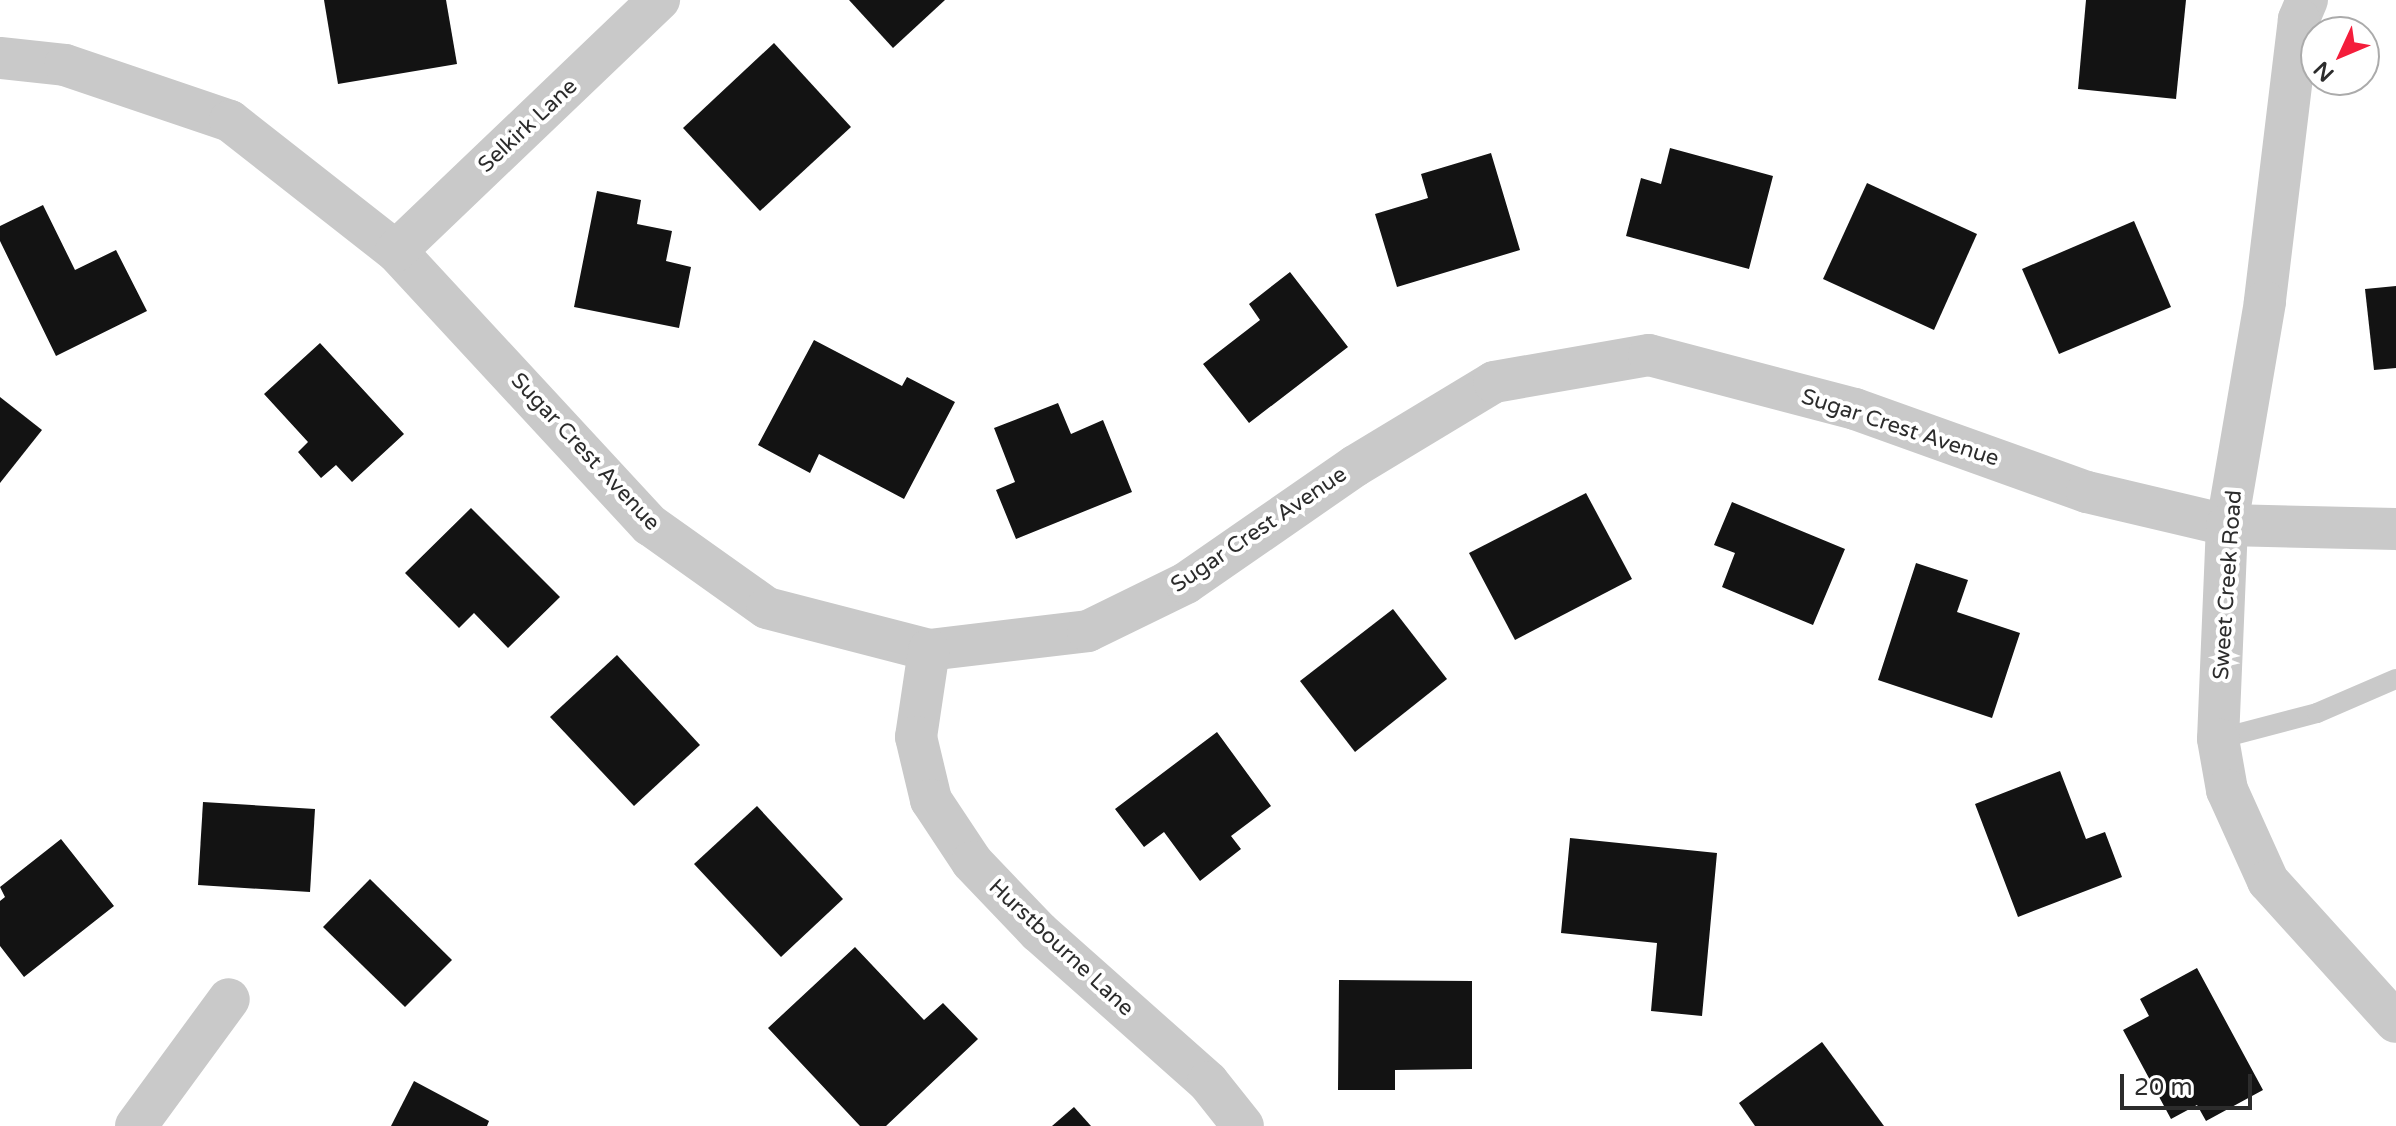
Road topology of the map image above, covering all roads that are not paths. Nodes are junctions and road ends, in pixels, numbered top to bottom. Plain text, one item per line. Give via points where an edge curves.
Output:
1 (659, 0) edge
2 (2307, 0) edge
3 (0, 58) edge
4 (396, 251) junction
5 (2227, 525) junction
6 (2396, 529) edge
7 (929, 650) junction
8 (2396, 679) edge
9 (2218, 739) junction
10 (229, 999) dead end
11 (2396, 1022) edge
12 (136, 1126) edge
13 (1243, 1126) edge

1 - 4 street, Selkirk Lane
2 - 5 street, Sweet Creek Road via 2299,19 2265,302
3 - 4 street, Sugar Crest Avenue via 65,65 230,121
4 - 7 street, Sugar Crest Avenue via 650,525 767,608
5 - 6 street, Sugar Crest Avenue
5 - 7 street, Sugar Crest Avenue via 2087,492 1855,409 1649,355 1494,382 1355,466 1186,583 1088,631
5 - 9 street, Sweet Creek Road
7 - 13 street, Hurstbourne Lane via 916,737 931,800 972,862 1039,932 1208,1082
8 - 9 lane via 2317,713
9 - 11 street, Sweet Creek Road via 2227,790 2268,881
10 - 12 street

